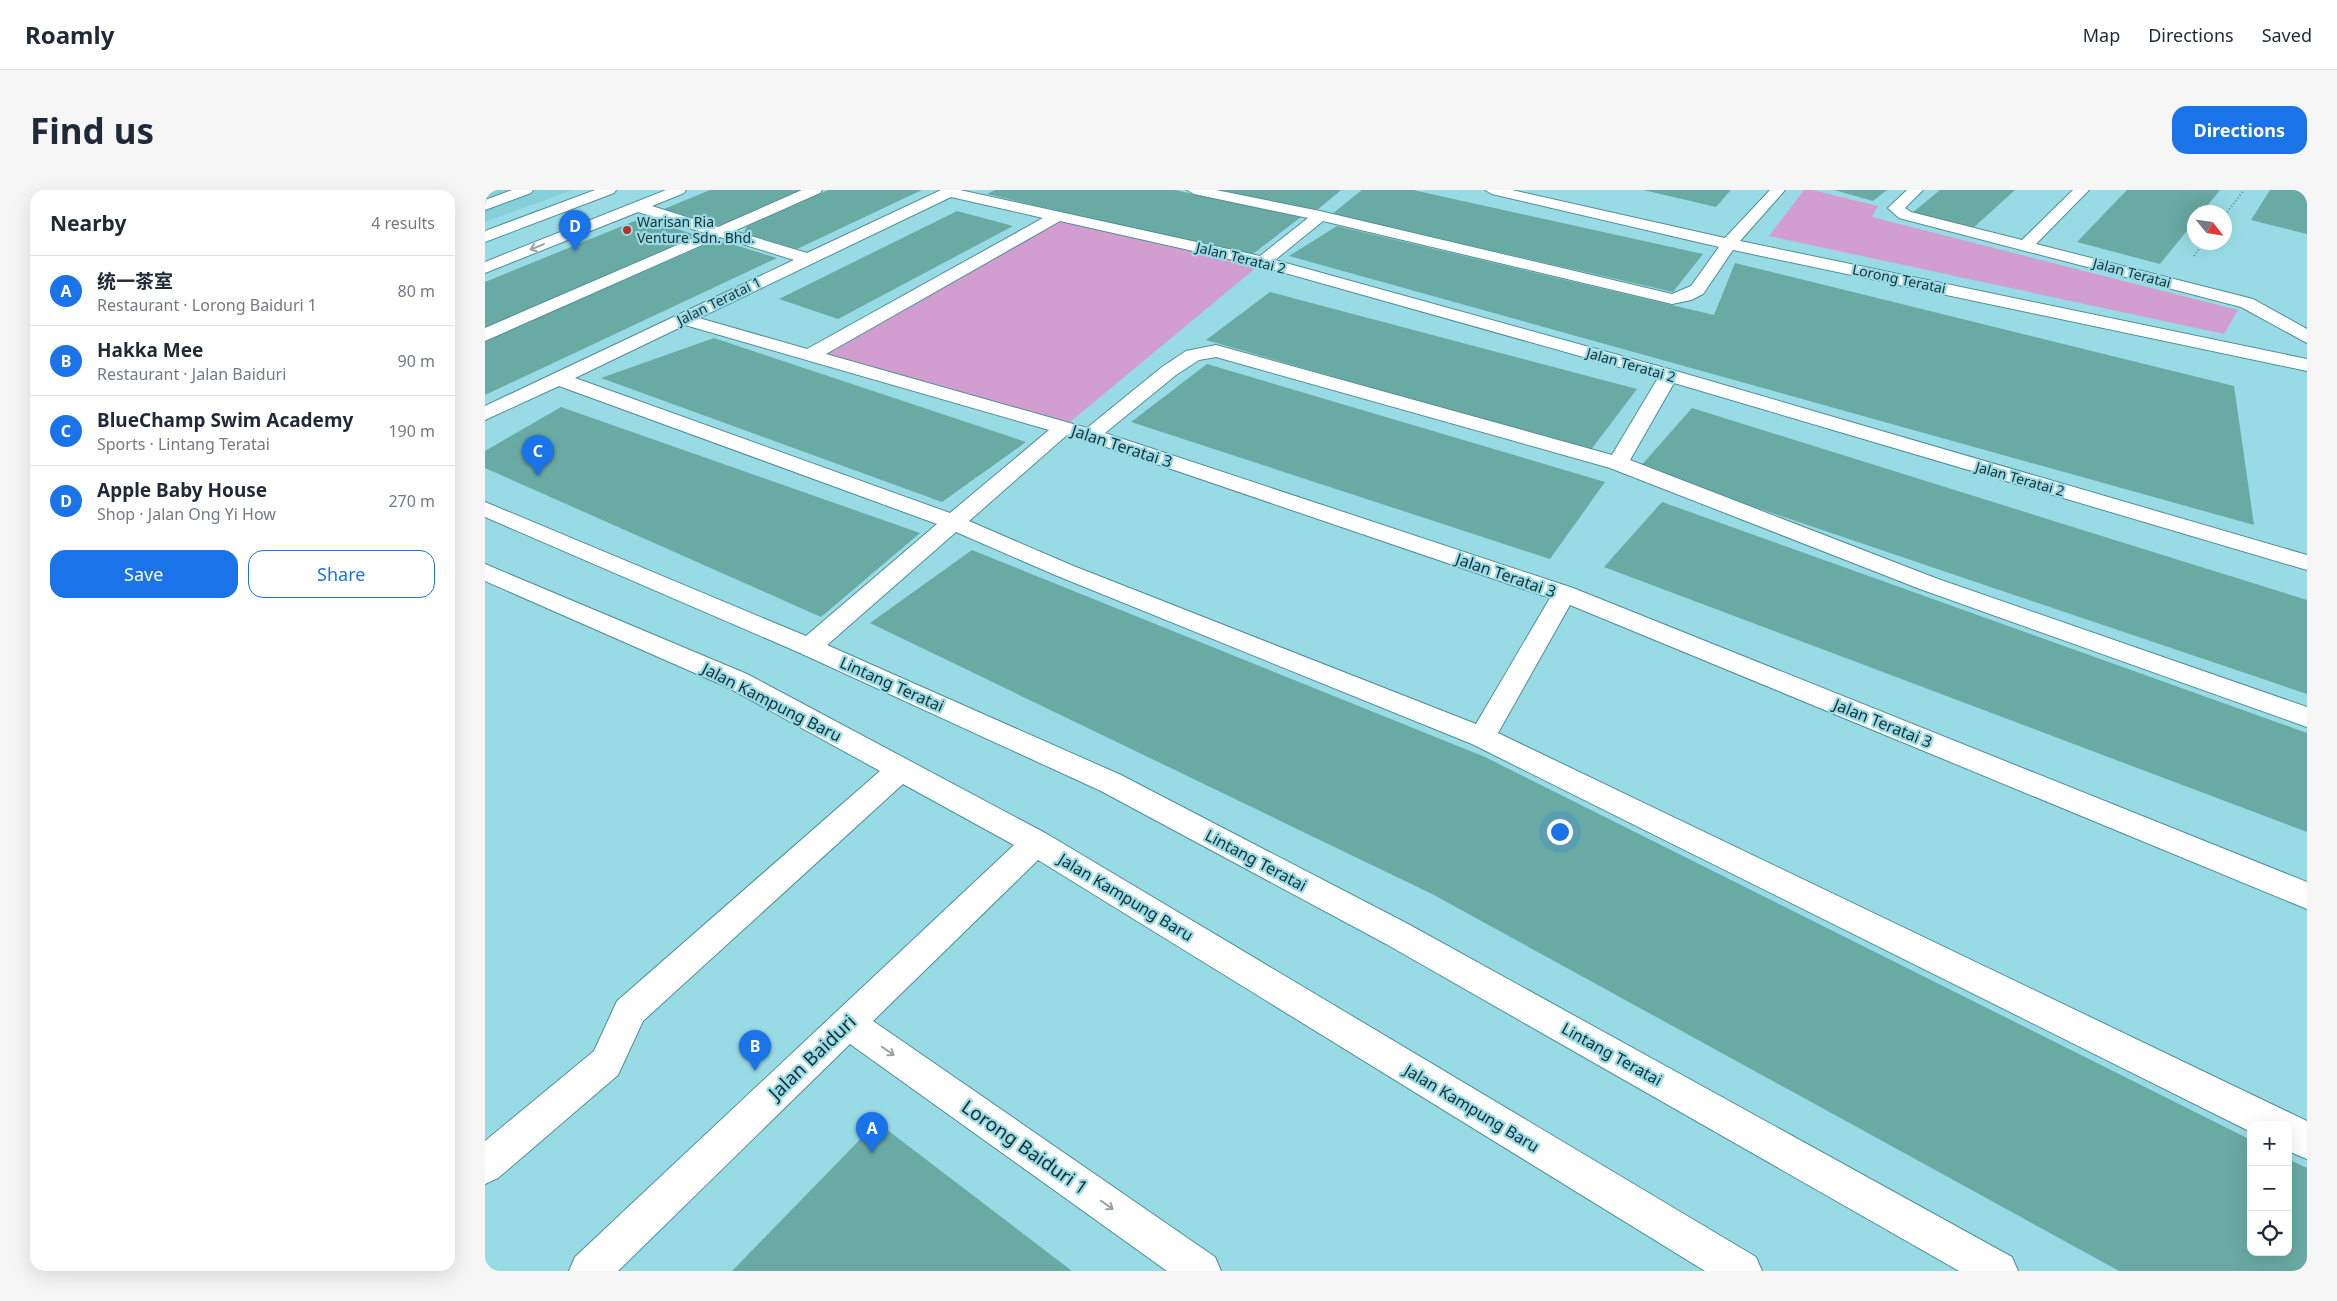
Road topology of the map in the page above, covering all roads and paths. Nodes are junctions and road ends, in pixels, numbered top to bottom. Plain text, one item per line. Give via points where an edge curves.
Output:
1 (526, 190) edge
2 (609, 190) edge
3 (679, 190) edge
4 (815, 190) edge
5 (1194, 190) edge
6 (1493, 190) edge
7 (1779, 190) edge
8 (1916, 190) edge
9 (2082, 190) edge
10 (2245, 190) edge
11 (951, 191) edge
12 (485, 205) edge
13 (2232, 206) edge
14 (637, 207) junction
15 (1058, 216) junction
16 (1320, 216) junction
17 (719, 232) junction
18 (485, 237) edge
19 (1729, 244) junction
20 (2026, 245) junction
21 (808, 259) junction
22 (1263, 262) junction
23 (485, 268) edge
24 (683, 319) junction
25 (485, 334) edge
26 (2307, 337) edge
27 (810, 355) junction
28 (2306, 368) edge
29 (1669, 375) junction
30 (559, 379) junction
31 (485, 414) edge
32 (1064, 427) junction
33 (1090, 435) junction
34 (1618, 463) junction
35 (485, 509) edge
36 (953, 522) junction
37 (2307, 563) edge
38 (485, 572) edge
39 (1564, 594) junction
40 (809, 647) junction
41 (2307, 716) edge
42 (1482, 737) junction
43 (901, 770) junction
44 (1036, 843) junction
45 (2307, 896) edge
46 (848, 1023) junction
47 (2267, 1121) edge
48 (2292, 1133) edge
49 (2307, 1141) edge
50 (485, 1165) edge
51 (589, 1271) edge
52 (1201, 1271) edge
53 (1741, 1271) edge
54 (1998, 1271) edge

1 - 12 street
2 - 18 street
3 - 14 street
4 - 17 street
5 - 16 street
6 - 19 street, Lorong Teratai
7 - 19 street
8 - 20 street, Jalan Teratai via 1896,208 1905,215
9 - 20 street
10 - 13 path
11 - 15 street, Jalan Teratai 2
11 - 21 street, Jalan Teratai 1
14 - 17 street
14 -> 23 street
15 - 22 street, Jalan Teratai 2
15 - 27 street
16 - 19 street via 1672,299 1697,290
16 - 22 street
17 - 21 street
17 - 25 street
19 - 28 street, Lorong Teratai
20 - 26 street, Jalan Teratai via 2247,303
21 - 24 street, Jalan Teratai 1
22 - 29 street, Jalan Teratai 2
24 - 27 street, Jalan Teratai 3
24 - 30 street, Jalan Teratai 1
26 - 28 street, Jalan Teratai
27 - 32 street, Jalan Teratai 3
29 - 34 street
29 - 37 street, Jalan Teratai 2
30 - 31 street, Jalan Teratai 1
30 - 36 street
32 - 33 street, Jalan Teratai 3
32 - 36 street
33 - 34 street via 1169,371 1193,355 1216,351
33 - 39 street, Jalan Teratai 3
34 - 41 street via 1929,584
35 - 40 street, Lintang Teratai
36 - 40 street
36 - 42 street via 1063,570
38 - 43 street, Jalan Kampung Baru via 738,680
39 - 42 street
39 - 45 street, Jalan Teratai 3
40 - 54 street, Lintang Teratai via 1120,788 1397,934
42 - 47 street
43 - 44 street, Jalan Kampung Baru
43 - 50 street via 629,1012 606,1063
44 - 46 street, Jalan Baiduri
44 - 53 street, Jalan Kampung Baru
46 - 51 street, Jalan Baiduri
46 -> 52 street, Lorong Baiduri 1
48 - 49 street

